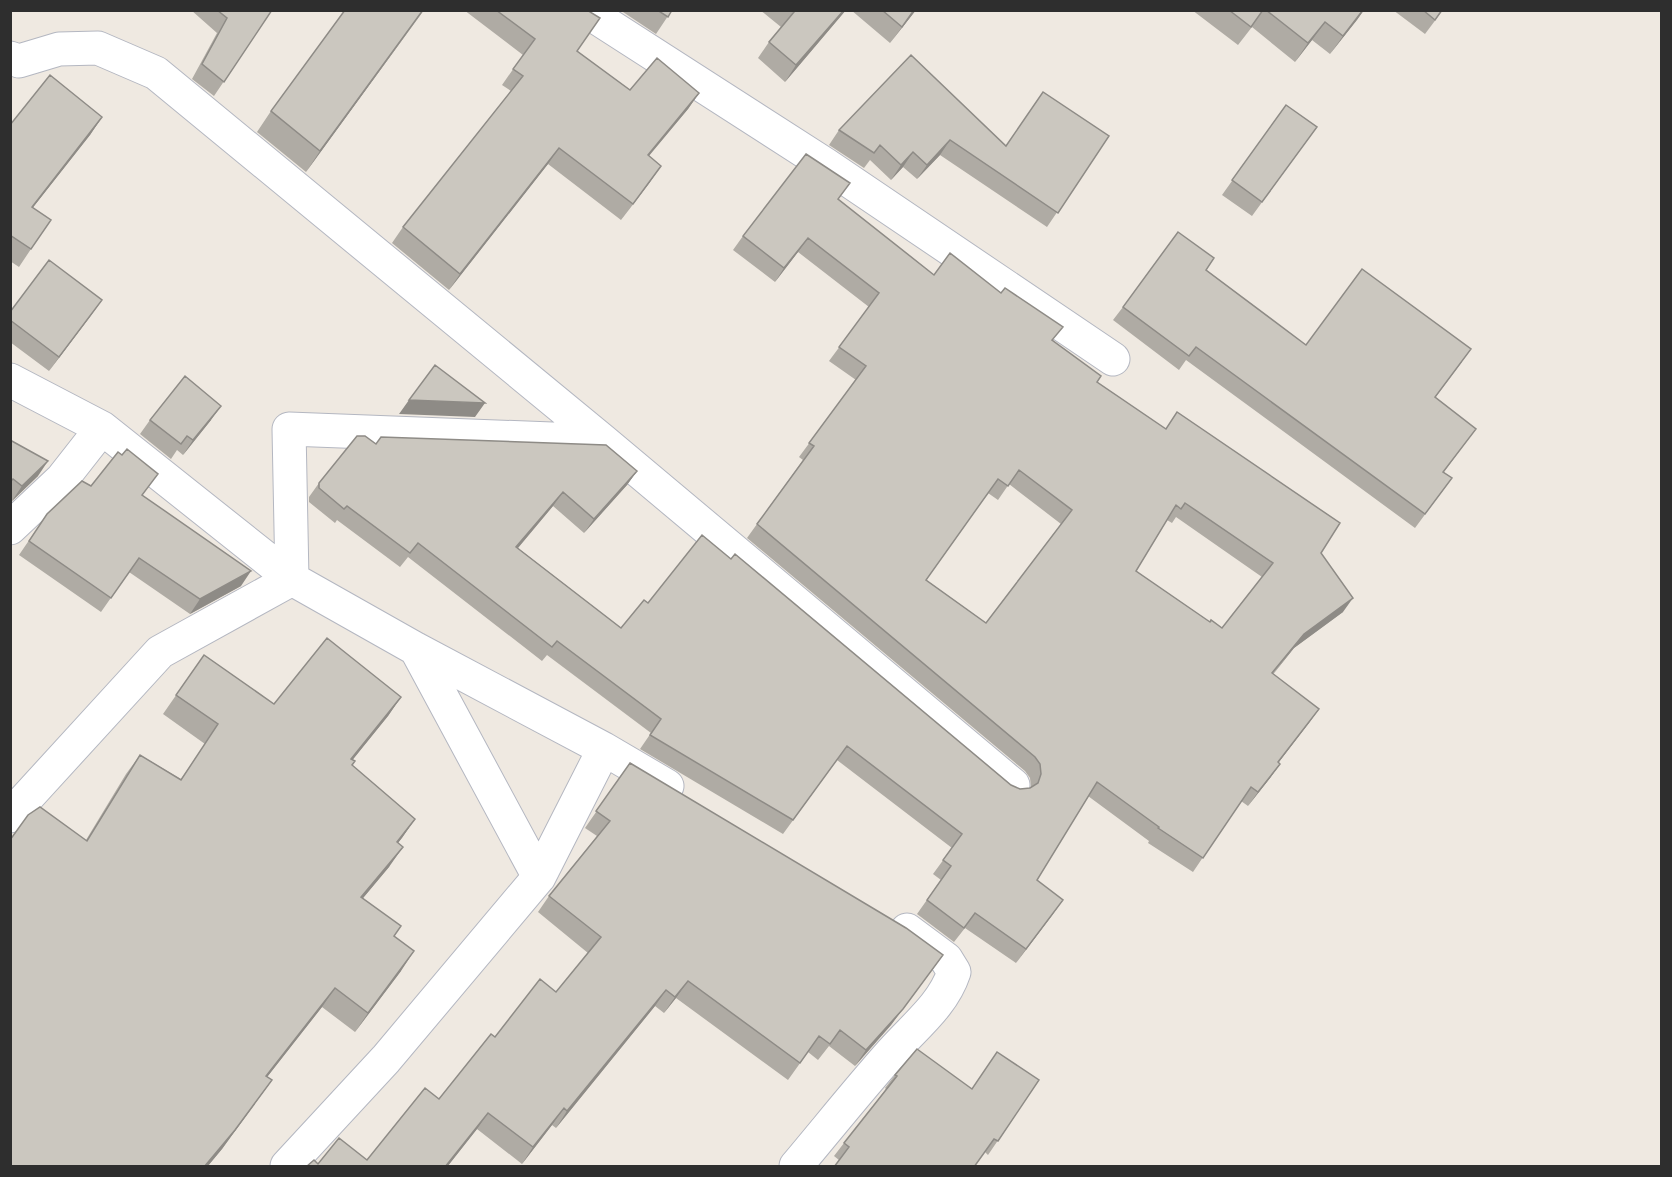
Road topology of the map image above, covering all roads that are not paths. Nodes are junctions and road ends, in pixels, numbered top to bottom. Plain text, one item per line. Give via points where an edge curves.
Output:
1 (585, 10) edge
2 (10, 58) edge
3 (1113, 359) dead end
4 (10, 380) edge
5 (102, 428) junction
6 (603, 441) junction
7 (10, 528) edge
8 (292, 579) junction
9 (416, 649) junction
10 (604, 749) junction
11 (1013, 785) edge
12 (695, 803) edge
13 (10, 816) edge
14 (539, 877) junction
15 (885, 917) edge
16 (287, 1167) edge
17 (796, 1167) edge

1 - 3 street via 826,165
2 - 6 street via 19,61 59,49 98,48 156,73
4 - 5 street
5 - 7 street via 62,479
5 - 8 street
6 - 8 street via 289,429
6 - 11 street
8 - 9 street
8 - 13 street via 160,652
9 - 10 street
9 - 14 street
10 - 12 street
10 - 14 street
14 - 16 street via 386,1059
15 - 17 street via 946,959 954,972 949,988

